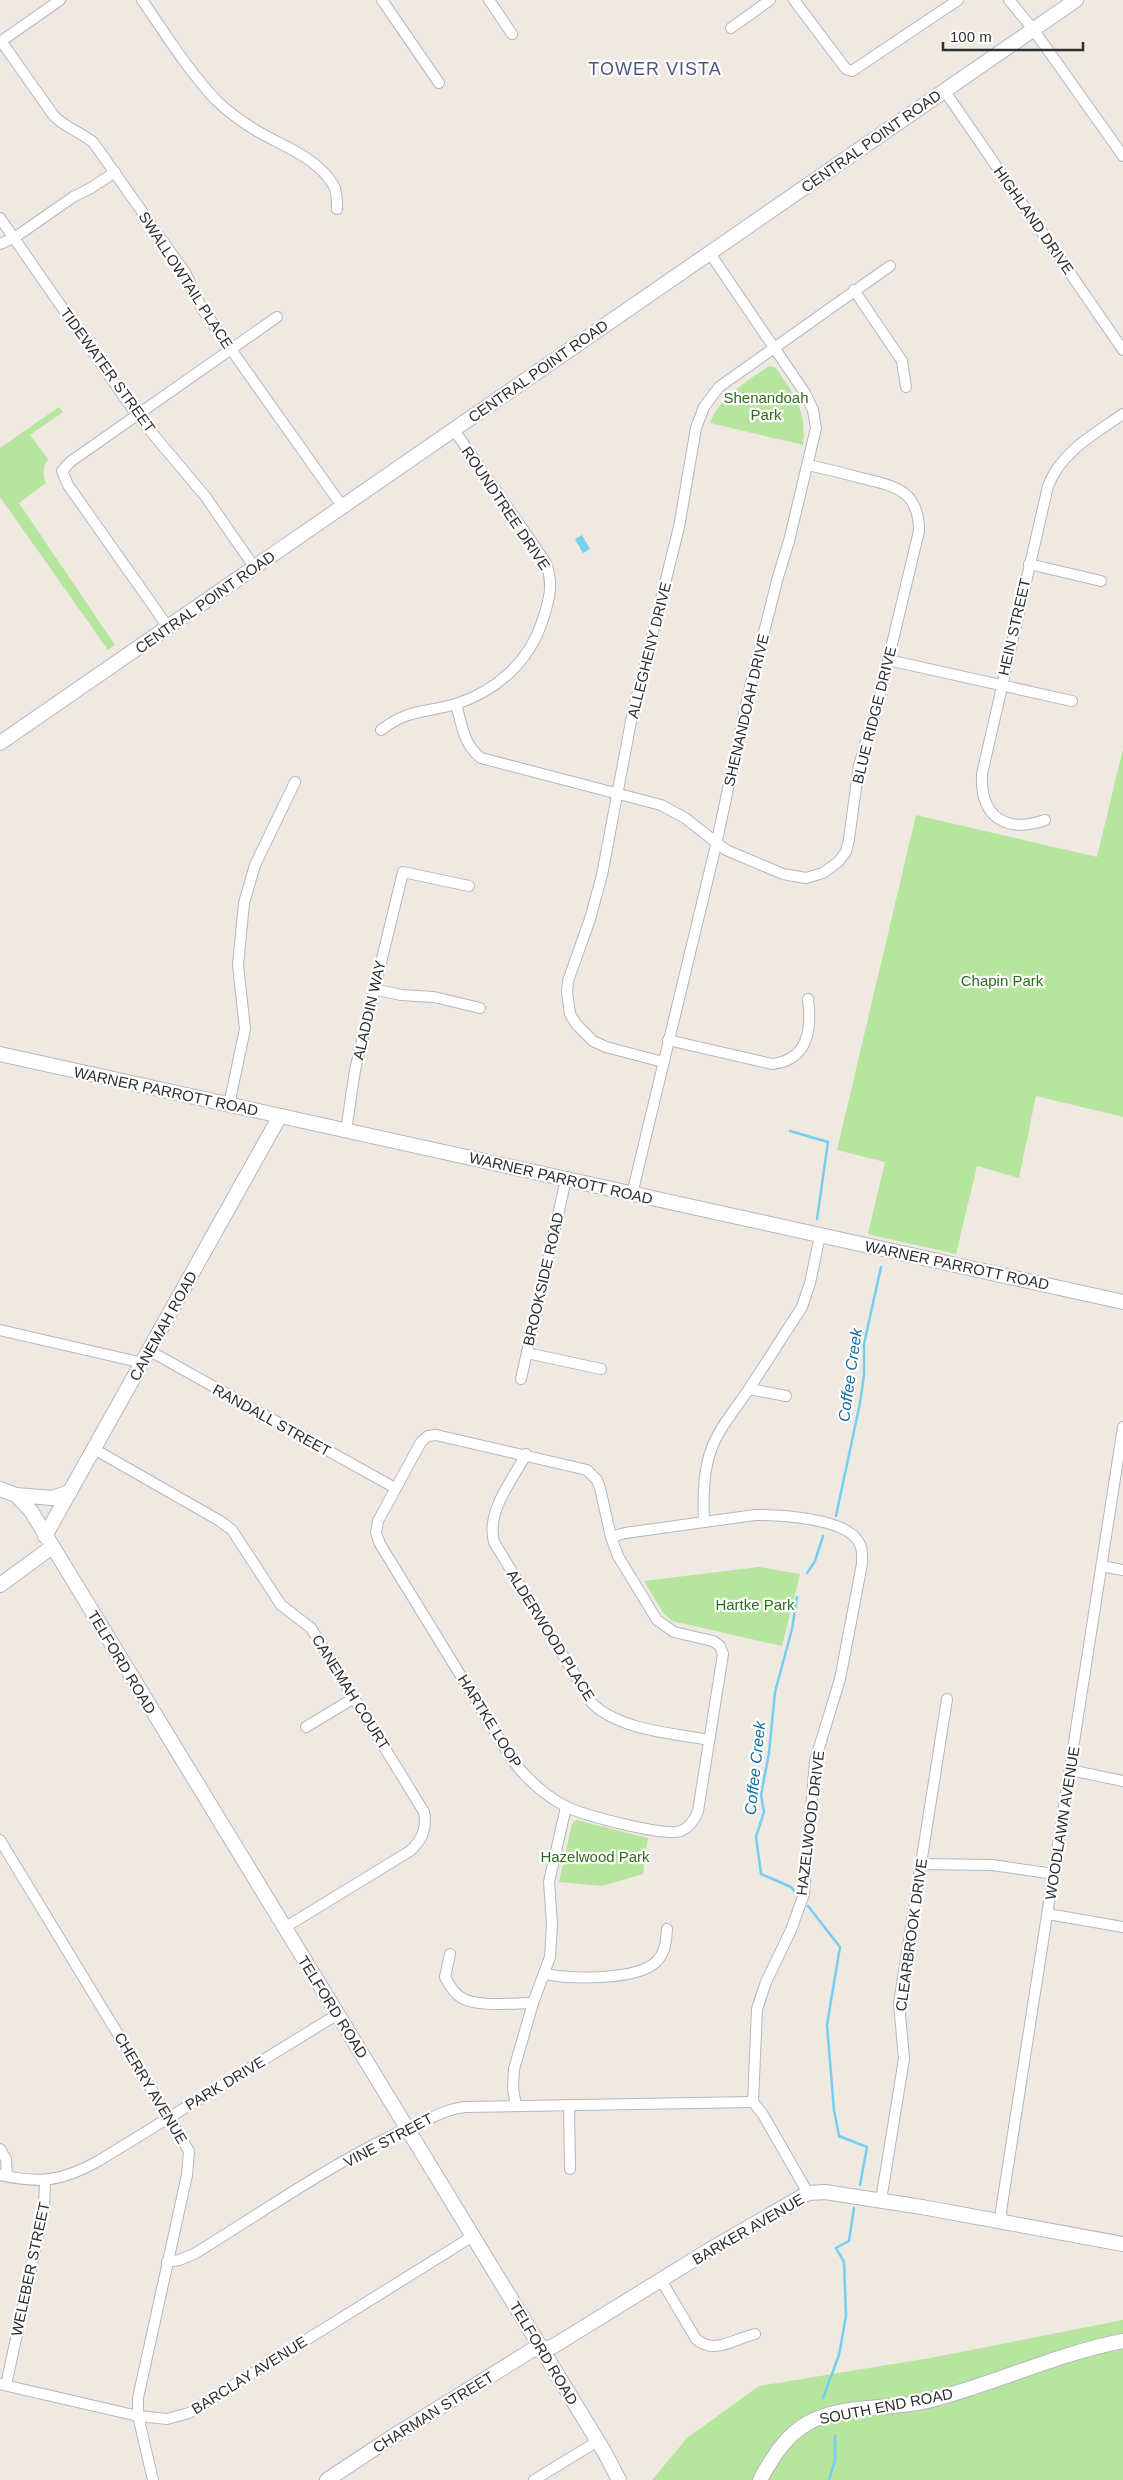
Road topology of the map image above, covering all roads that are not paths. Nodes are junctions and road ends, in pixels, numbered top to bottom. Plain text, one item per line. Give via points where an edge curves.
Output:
1 (60, 0) edge
2 (142, 0) edge
3 (382, 0) edge
4 (489, 0) edge
5 (770, 0) edge
6 (794, 0) edge
7 (958, 0) edge
8 (1010, 0) edge
9 (1076, 0) edge
10 (731, 28) dead end
11 (1034, 29) junction
12 (512, 34) dead end
13 (1, 42) edge
14 (439, 82) dead end
15 (944, 90) junction
16 (1123, 156) edge
17 (115, 172) junction
18 (337, 209) dead end
19 (0, 218) edge
20 (14, 238) junction
21 (0, 244) edge
22 (710, 252) junction
23 (890, 266) dead end
24 (854, 290) junction
25 (277, 317) dead end
26 (1119, 334) edge
27 (773, 346) junction
28 (230, 348) junction
29 (1123, 350) edge
30 (906, 387) dead end
31 (136, 414) junction
32 (1123, 414) edge
33 (454, 430) junction
34 (808, 465) junction
35 (342, 506) junction
36 (1029, 564) junction
37 (254, 568) junction
38 (1101, 581) dead end
39 (168, 627) junction
40 (888, 660) junction
41 (1001, 686) junction
42 (1072, 701) dead end
43 (456, 704) junction
44 (381, 730) dead end
45 (0, 743) edge
46 (295, 782) dead end
47 (618, 792) junction
48 (1045, 820) dead end
49 (716, 845) junction
50 (469, 886) dead end
51 (374, 989) junction
52 (808, 999) dead end
53 (480, 1008) dead end
54 (668, 1040) junction
55 (0, 1054) edge
56 (663, 1062) junction
57 (229, 1105) junction
58 (280, 1116) junction
59 (346, 1131) junction
60 (566, 1179) junction
61 (632, 1194) junction
62 (820, 1235) junction
63 (1123, 1302) edge
64 (0, 1330) edge
65 (526, 1353) junction
66 (146, 1357) junction
67 (600, 1369) dead end
68 (521, 1379) dead end
69 (749, 1389) junction
70 (786, 1396) dead end
71 (1123, 1427) edge
72 (94, 1449) junction
73 (526, 1454) junction
74 (395, 1488) junction
75 (0, 1489) edge
76 (70, 1492) junction
77 (16, 1495) junction
78 (704, 1522) junction
79 (611, 1537) junction
80 (48, 1541) junction
81 (1102, 1566) junction
82 (1123, 1570) edge
83 (0, 1585) edge
84 (354, 1698) junction
85 (947, 1699) dead end
86 (306, 1727) dead end
87 (709, 1740) junction
88 (1070, 1770) junction
89 (1123, 1781) edge
90 (566, 1806) junction
91 (0, 1840) edge
92 (920, 1864) junction
93 (1054, 1874) junction
94 (1048, 1914) junction
95 (1123, 1927) edge
96 (284, 1928) junction
97 (667, 1929) dead end
98 (450, 1954) dead end
99 (545, 1974) junction
100 (533, 2003) junction
101 (338, 2014) junction
102 (753, 2102) junction
103 (569, 2104) junction
104 (516, 2106) junction
105 (170, 2117) junction
106 (408, 2128) junction
107 (0, 2149) edge
108 (570, 2169) dead end
109 (3, 2175) edge
110 (45, 2181) junction
111 (808, 2194) junction
112 (881, 2200) junction
113 (1002, 2220) junction
114 (473, 2236) junction
115 (1123, 2244) edge
116 (167, 2262) junction
117 (661, 2280) junction
118 (755, 2334) dead end
119 (1123, 2341) edge
120 (541, 2349) junction
121 (3, 2385) edge
122 (138, 2416) junction
123 (598, 2441) junction
124 (153, 2480) edge
125 (327, 2480) edge
126 (534, 2480) edge
127 (619, 2480) edge
128 (760, 2480) edge

1 - 13 street
2 - 18 street via 215,98 233,115 306,157 322,172 335,187
3 - 14 street
4 - 12 street
5 - 10 street
6 - 7 street via 846,69 852,71
8 - 11 street
9 - 11 street, CENTRAL POINT ROAD
11 - 15 street, CENTRAL POINT ROAD
11 - 16 street
13 - 17 street, SWALLOWTAIL PLACE via 54,116 65,127 93,142
15 - 22 street, CENTRAL POINT ROAD
15 - 26 street, HIGHLAND DRIVE
17 - 20 street via 92,188 72,196
17 - 28 street, SWALLOWTAIL PLACE via 186,274 196,299
19 - 20 street, TIDEWATER STREET
20 - 21 street
20 - 31 street, TIDEWATER STREET
22 - 27 street, SHENANDOAH DRIVE
22 - 33 street, CENTRAL POINT ROAD
23 - 24 street, ALLEGHENY DRIVE
24 - 27 street, ALLEGHENY DRIVE
24 - 30 street via 902,361
25 - 28 street
26 - 29 street, HIGHLAND DRIVE
27 - 34 street, SHENANDOAH DRIVE via 805,393 812,410 816,428
27 - 47 street, ALLEGHENY DRIVE via 763,357 719,387 700,416 679,527 649,641
28 - 31 street
28 - 35 street, SWALLOWTAIL PLACE
31 - 37 street, TIDEWATER STREET via 205,496
31 - 39 street via 62,471 68,485
32 - 36 street, HEIN STREET via 1071,451 1053,473
33 - 35 street, CENTRAL POINT ROAD
33 - 43 street, ROUNDTREE DRIVE via 546,563 552,583 538,635 521,662 491,688
34 - 40 street, BLUE RIDGE DRIVE via 895,486 916,508 919,531
34 - 49 street, SHENANDOAH DRIVE via 749,691
35 - 37 street, CENTRAL POINT ROAD
36 - 38 street
36 - 41 street, HEIN STREET
37 - 39 street, CENTRAL POINT ROAD
39 - 45 street, CENTRAL POINT ROAD
40 - 41 street
40 - 49 street, BLUE RIDGE DRIVE via 859,765 849,840 846,852 838,862 823,873 795,878
41 - 42 street
41 - 48 street, HEIN STREET via 982,774 984,802 1000,820 1012,824 1031,825
43 - 44 street, ROUNDTREE DRIVE via 411,713
43 - 47 street, BLUE RIDGE DRIVE via 466,742 481,758
46 - 57 street via 256,864 244,903 238,965 246,1029
47 - 49 street, BLUE RIDGE DRIVE via 674,811 697,826
47 - 56 street, ALLEGHENY DRIVE via 597,894 568,981 567,1003 576,1024 593,1041
49 - 54 street, SHENANDOAH DRIVE
50 - 51 street, ALADDIN WAY via 403,872
51 - 53 street
51 - 59 street, ALADDIN WAY via 355,1070
52 - 54 street via 810,1018 804,1046 792,1059 783,1063 772,1064
54 - 56 street, SHENANDOAH DRIVE
55 - 57 street, WARNER PARROTT ROAD
56 - 61 street, SHENANDOAH DRIVE
57 - 58 street, WARNER PARROTT ROAD
58 - 59 street, WARNER PARROTT ROAD
58 - 66 street, CANEMAH ROAD
59 - 60 street, WARNER PARROTT ROAD
60 - 61 street, WARNER PARROTT ROAD
60 - 65 street, BROOKSIDE ROAD
61 - 62 street, WARNER PARROTT ROAD
62 - 63 street, WARNER PARROTT ROAD
62 - 69 street via 802,1307
64 - 66 street, RANDALL STREET
65 - 67 street
65 - 68 street, BROOKSIDE ROAD
66 - 72 street, CANEMAH ROAD
66 - 74 street, RANDALL STREET
69 - 70 street
69 - 78 street via 712,1447 704,1484
71 - 81 street, WOODLAWN AVENUE
72 - 76 street, CANEMAH ROAD
72 - 84 street, CANEMAH COURT via 232,1530 281,1605 311,1628
73 - 74 street, HARTKE LOOP via 428,1436 421,1442
73 - 79 street, HARTKE LOOP via 579,1466 592,1474 600,1488
73 - 87 street, ALDERWOOD PLACE via 494,1514 494,1542 592,1703 611,1718 626,1723
74 - 90 street, HARTKE LOOP via 376,1527 380,1544 513,1761 536,1785
75 - 77 street
76 - 77 street via 46,1498
76 - 80 street, CANEMAH ROAD
77 - 80 street, TELFORD ROAD via 27,1506
78 - 79 street, HAZELWOOD DRIVE
78 - 102 street, HAZELWOOD DRIVE via 755,1515 798,1518 844,1529 858,1539 862,1548 862,1564 840,1679 814,1761 804,1894 766,1982 758,2009
79 - 87 street, HARTKE LOOP via 626,1571 657,1620 674,1632 713,1641 720,1646 723,1654
80 - 83 street
80 - 96 street, TELFORD ROAD
81 - 82 street
81 - 88 street, WOODLAWN AVENUE
84 - 86 street
84 - 96 street, CANEMAH COURT via 424,1812 424,1832 410,1851
85 - 92 street, CLEARBROOK DRIVE
87 - 90 street, HARTKE LOOP via 698,1811 692,1823 683,1830 668,1833
88 - 89 street
88 - 93 street, WOODLAWN AVENUE
90 - 99 street via 549,1882 552,1937
91 - 105 street, CHERRY AVENUE
92 - 93 street via 992,1865
92 - 112 street, CLEARBROOK DRIVE via 899,2003 904,2066
93 - 94 street, WOODLAWN AVENUE
94 - 95 street
94 - 113 street, WOODLAWN AVENUE
96 - 101 street, TELFORD ROAD
97 - 99 street via 666,1948 656,1962 639,1970 584,1978
98 - 100 street via 445,1977 460,1998 475,2003
99 - 100 street
100 - 104 street via 514,2069
101 - 105 street, PARK DRIVE
101 - 106 street, TELFORD ROAD
102 - 103 street, VINE STREET
102 - 111 street
103 - 104 street, VINE STREET
103 - 108 street
104 - 106 street, VINE STREET via 456,2108
105 - 110 street, PARK DRIVE via 86,2168
105 - 116 street, CHERRY AVENUE via 189,2151 189,2163
106 - 114 street, TELFORD ROAD
106 - 116 street, VINE STREET via 357,2154 194,2254
107 - 109 street via 6,2159
109 - 110 street, PARK DRIVE
110 - 121 street, WELEBER STREET via 44,2210
111 - 112 street, BARKER AVENUE via 825,2192
111 - 117 street, BARKER AVENUE
112 - 113 street, BARKER AVENUE
113 - 115 street, BARKER AVENUE
114 - 120 street, TELFORD ROAD
114 - 122 street, BARCLAY AVENUE via 190,2413 167,2418
116 - 122 street, CHERRY AVENUE via 138,2398
117 - 118 street via 696,2339 704,2346 720,2347
117 - 120 street, BARKER AVENUE via 552,2347
119 - 128 street, SOUTH END ROAD via 1065,2354 923,2402 817,2418 785,2442
120 - 123 street, TELFORD ROAD
120 - 125 street, CHARMAN STREET via 532,2350 436,2408
121 - 122 street, BARCLAY AVENUE
122 - 124 street, CHERRY AVENUE
123 - 126 street
123 - 127 street, TELFORD ROAD

